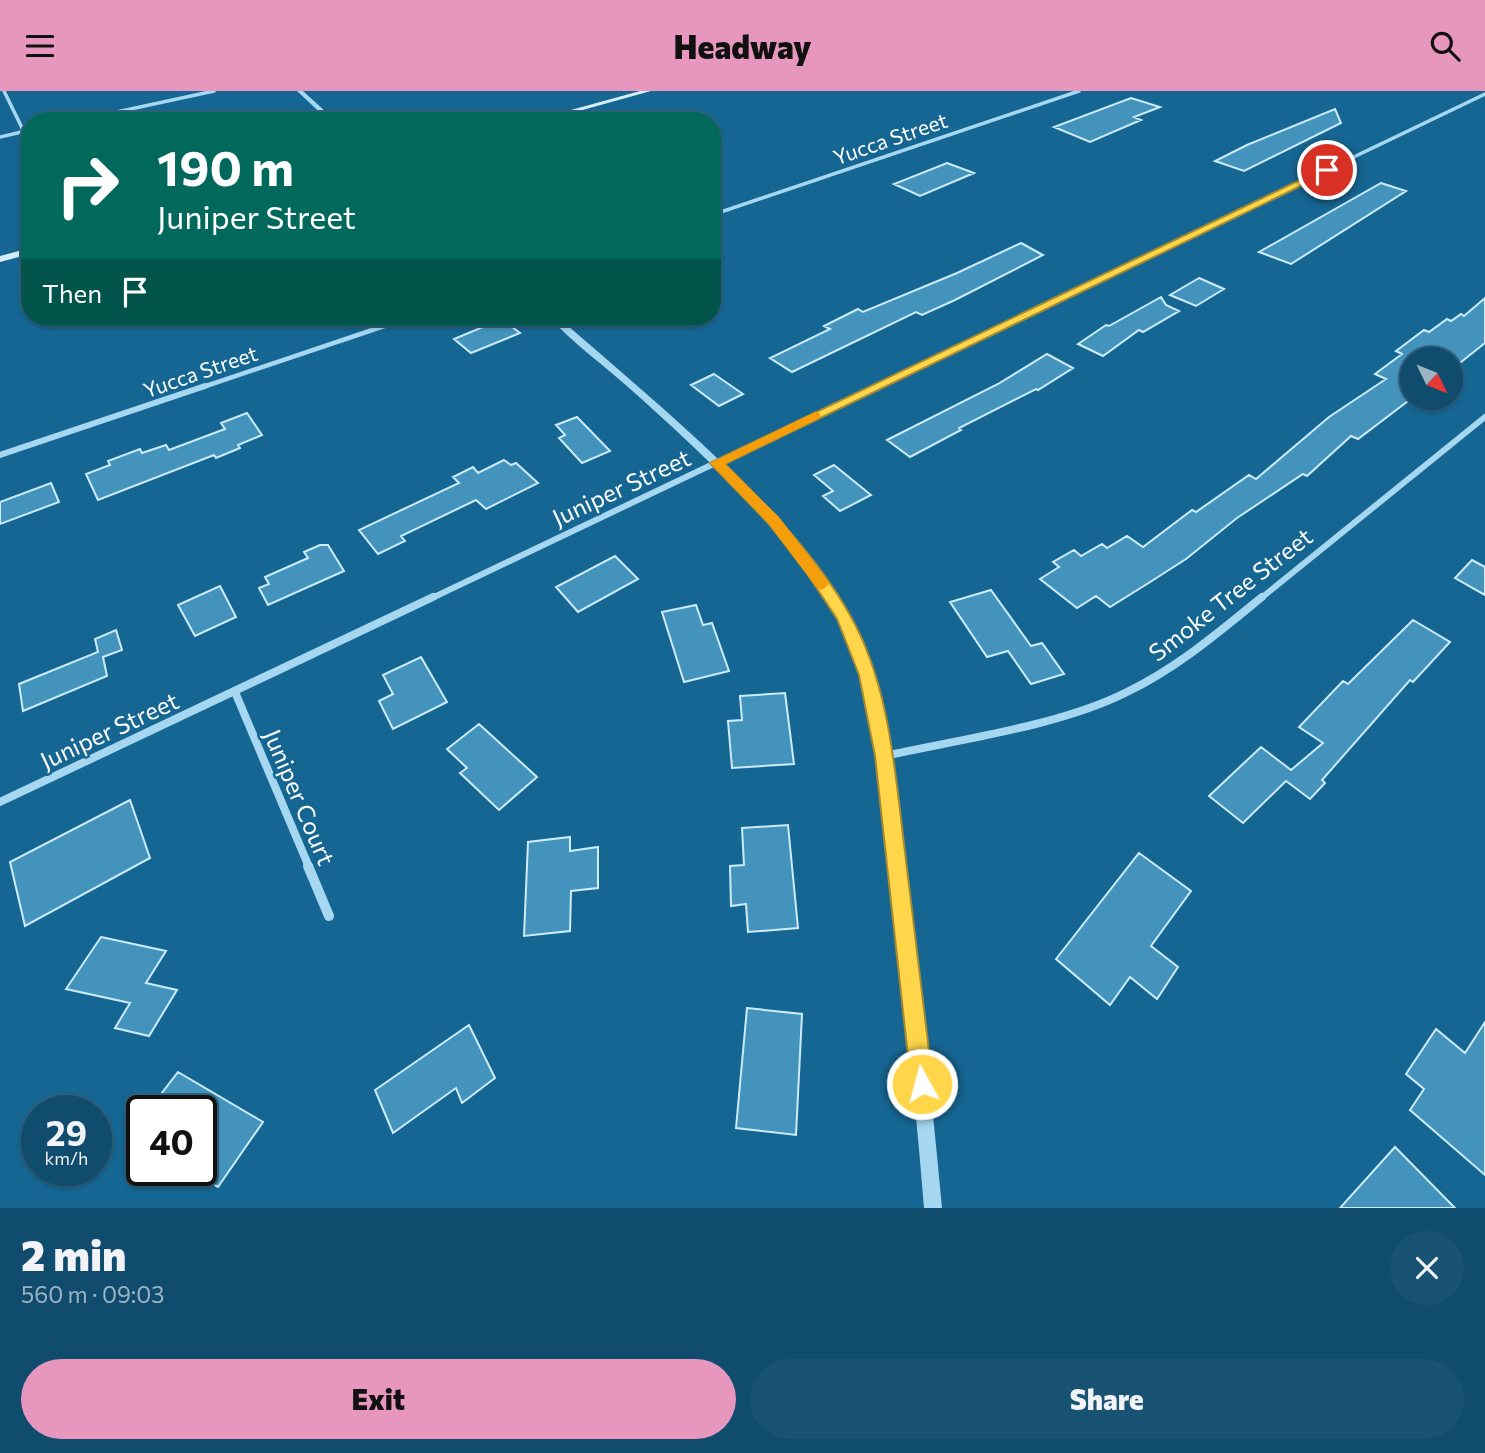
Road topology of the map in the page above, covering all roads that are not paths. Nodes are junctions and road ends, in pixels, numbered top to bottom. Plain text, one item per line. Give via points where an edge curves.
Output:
1 (4, 91) edge
2 (214, 91) edge
3 (300, 91) edge
4 (648, 91) edge
5 (1079, 91) edge
6 (1485, 94) edge
7 (117, 112) edge
8 (323, 112) edge
9 (568, 112) edge
10 (21, 126) edge
11 (21, 133) edge
12 (0, 137) edge
13 (721, 212) edge
14 (21, 253) edge
15 (0, 259) edge
16 (384, 326) edge
17 (563, 326) edge
18 (1485, 417) edge
19 (0, 455) edge
20 (717, 463) junction
21 (235, 692) junction
22 (884, 756) junction
23 (0, 802) edge
24 (329, 916) dead end
25 (933, 1208) edge

1 - 10 street
2 - 7 street
3 - 8 street
4 - 9 main road
5 - 13 street, Yucca Street
6 - 20 street, Juniper Street
11 - 12 street
14 - 15 main road
16 - 19 street, Yucca Street
17 - 20 street
18 - 22 street, Smoke Tree Street via 1185,659 1126,693 1063,716
20 - 21 street, Juniper Street
20 - 22 street via 774,520 844,618 868,675
21 - 23 street, Juniper Street
21 - 24 street, Juniper Court
22 - 25 street

